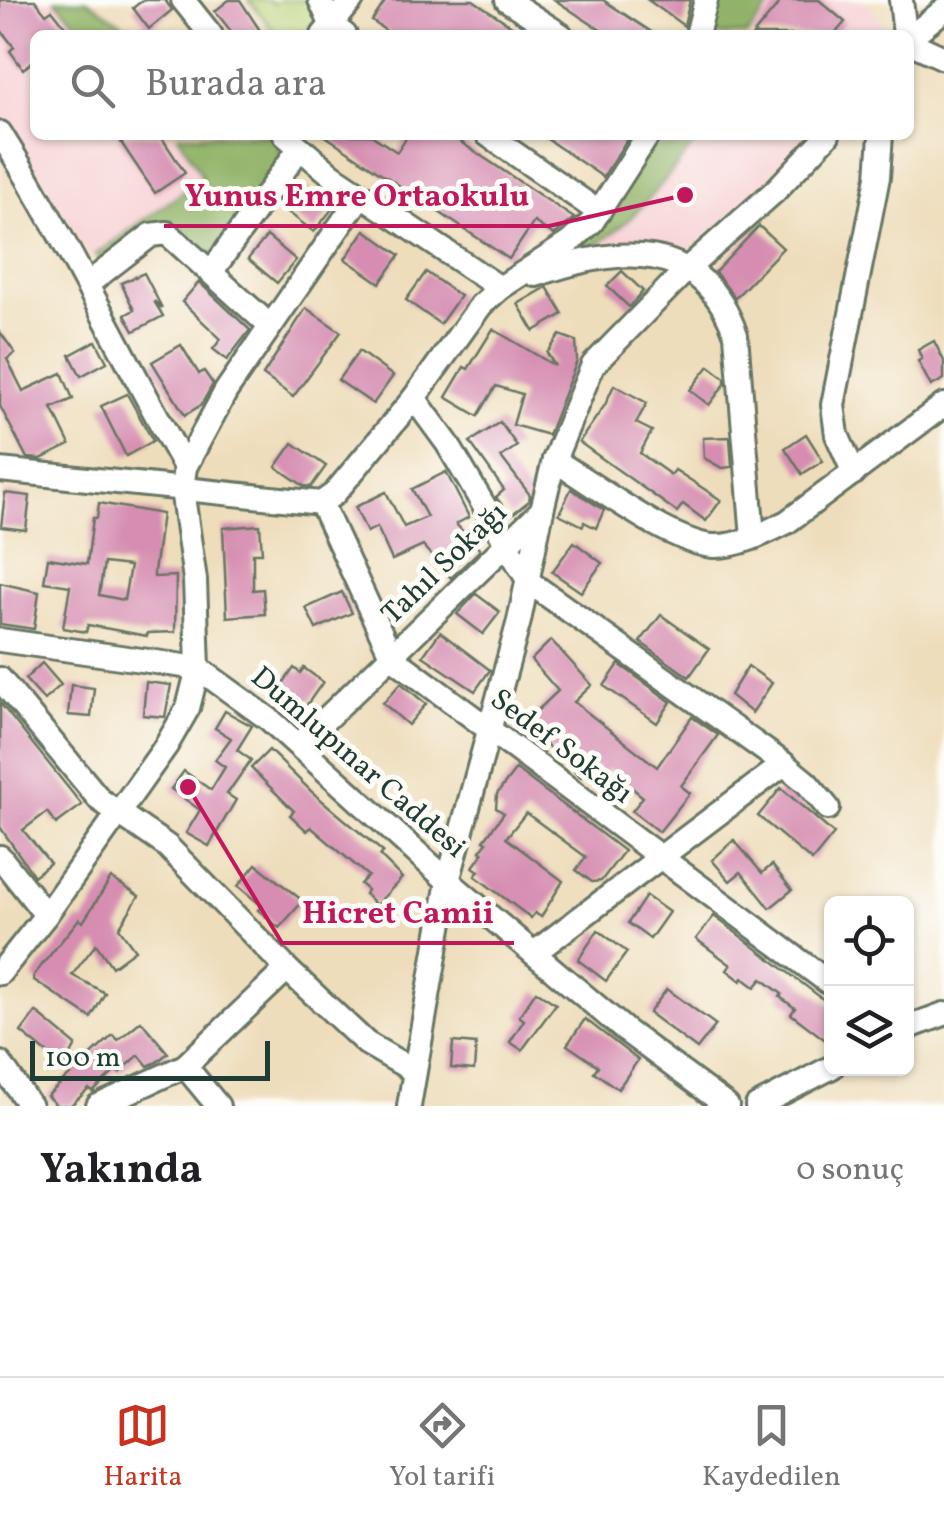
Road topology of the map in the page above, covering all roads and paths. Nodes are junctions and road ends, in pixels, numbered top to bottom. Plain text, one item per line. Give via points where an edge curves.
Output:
1 (183, 0) edge
2 (320, 0) edge
3 (352, 0) edge
4 (507, 0) edge
5 (706, 0) edge
6 (901, 0) edge
7 (944, 10) edge
8 (208, 30) edge
9 (333, 30) edge
10 (334, 30) edge
11 (553, 30) edge
12 (698, 30) edge
13 (907, 30) edge
14 (914, 33) edge
15 (914, 41) edge
16 (944, 58) edge
17 (1, 137) edge
18 (495, 140) edge
19 (645, 140) edge
20 (823, 140) edge
21 (881, 140) edge
22 (292, 142) edge
23 (361, 195) junction
24 (599, 212) junction
25 (687, 269) junction
26 (212, 271) junction
27 (88, 283) junction
28 (500, 288) junction
29 (270, 326) junction
30 (414, 398) junction
31 (944, 405) edge
32 (554, 460) junction
33 (1, 467) edge
34 (854, 473) junction
35 (184, 478) junction
36 (321, 503) junction
37 (542, 510) junction
38 (753, 537) junction
39 (506, 546) junction
40 (529, 582) junction
41 (0, 640) edge
42 (392, 657) junction
43 (198, 668) junction
44 (0, 679) edge
45 (489, 731) junction
46 (299, 746) junction
47 (784, 764) junction
48 (828, 808) dead end
49 (116, 812) junction
50 (0, 856) edge
51 (660, 857) junction
52 (448, 881) junction
53 (46, 915) junction
54 (534, 953) junction
55 (286, 969) junction
56 (0, 972) edge
57 (824, 979) edge
58 (944, 1014) edge
59 (914, 1025) edge
60 (0, 1063) edge
61 (184, 1066) junction
62 (824, 1071) edge
63 (414, 1072) junction
64 (30, 1106) edge
65 (98, 1106) edge
66 (218, 1106) edge
67 (410, 1106) edge
68 (727, 1106) edge
69 (757, 1106) edge

1 - 8 street
2 - 9 street
3 - 10 street
4 - 11 street
5 - 12 street
6 - 13 street
7 - 14 street
15 - 16 street
17 - 27 street
18 - 24 street
19 - 24 street
20 - 25 street, Tahıl Sokağı
21 - 34 street via 833,405 837,435
22 - 23 street
22 - 26 street
23 - 28 street
23 - 29 street
24 - 28 street via 570,243
25 - 28 street via 672,260 623,253 572,262
25 - 32 street, Tahıl Sokağı via 592,365
25 - 38 street via 723,306 736,335
26 - 27 street via 178,239 156,232
26 - 29 street
27 - 35 street
28 - 30 street via 468,320
29 - 35 street via 214,408
30 - 36 street
30 - 39 street
31 - 34 street
32 - 37 street, Tahıl Sokağı
32 - 38 street via 698,543 724,546
33 - 35 street
34 - 38 street via 787,522
35 - 36 street
35 - 43 street
36 - 42 street, Sedef Sokağı
37 - 39 street, Tahıl Sokağı
37 - 40 street
39 - 40 street
39 - 42 street, Tahıl Sokağı
40 - 45 street
40 - 47 street
41 - 43 street, Dumlupınar Caddesi
42 - 45 street, Sedef Sokağı
42 - 46 street, Tahıl Sokağı
43 - 46 street, Dumlupınar Caddesi
43 - 49 street via 179,726
44 - 49 street via 82,781
45 - 51 street, Sedef Sokağı
45 - 52 street
46 - 52 street, Dumlupınar Caddesi
47 - 48 street
47 - 51 street
49 - 53 street
49 - 55 street via 167,846
50 - 53 street
51 - 54 street
51 - 57 street, Sedef Sokağı
52 - 54 street, Dumlupınar Caddesi
52 - 63 street
53 - 56 street
54 - 68 street, Dumlupınar Caddesi
55 - 61 street
55 - 63 street via 366,1042
58 - 59 street
60 - 64 street
61 - 65 street
61 - 66 street
62 - 69 street
63 - 67 street

